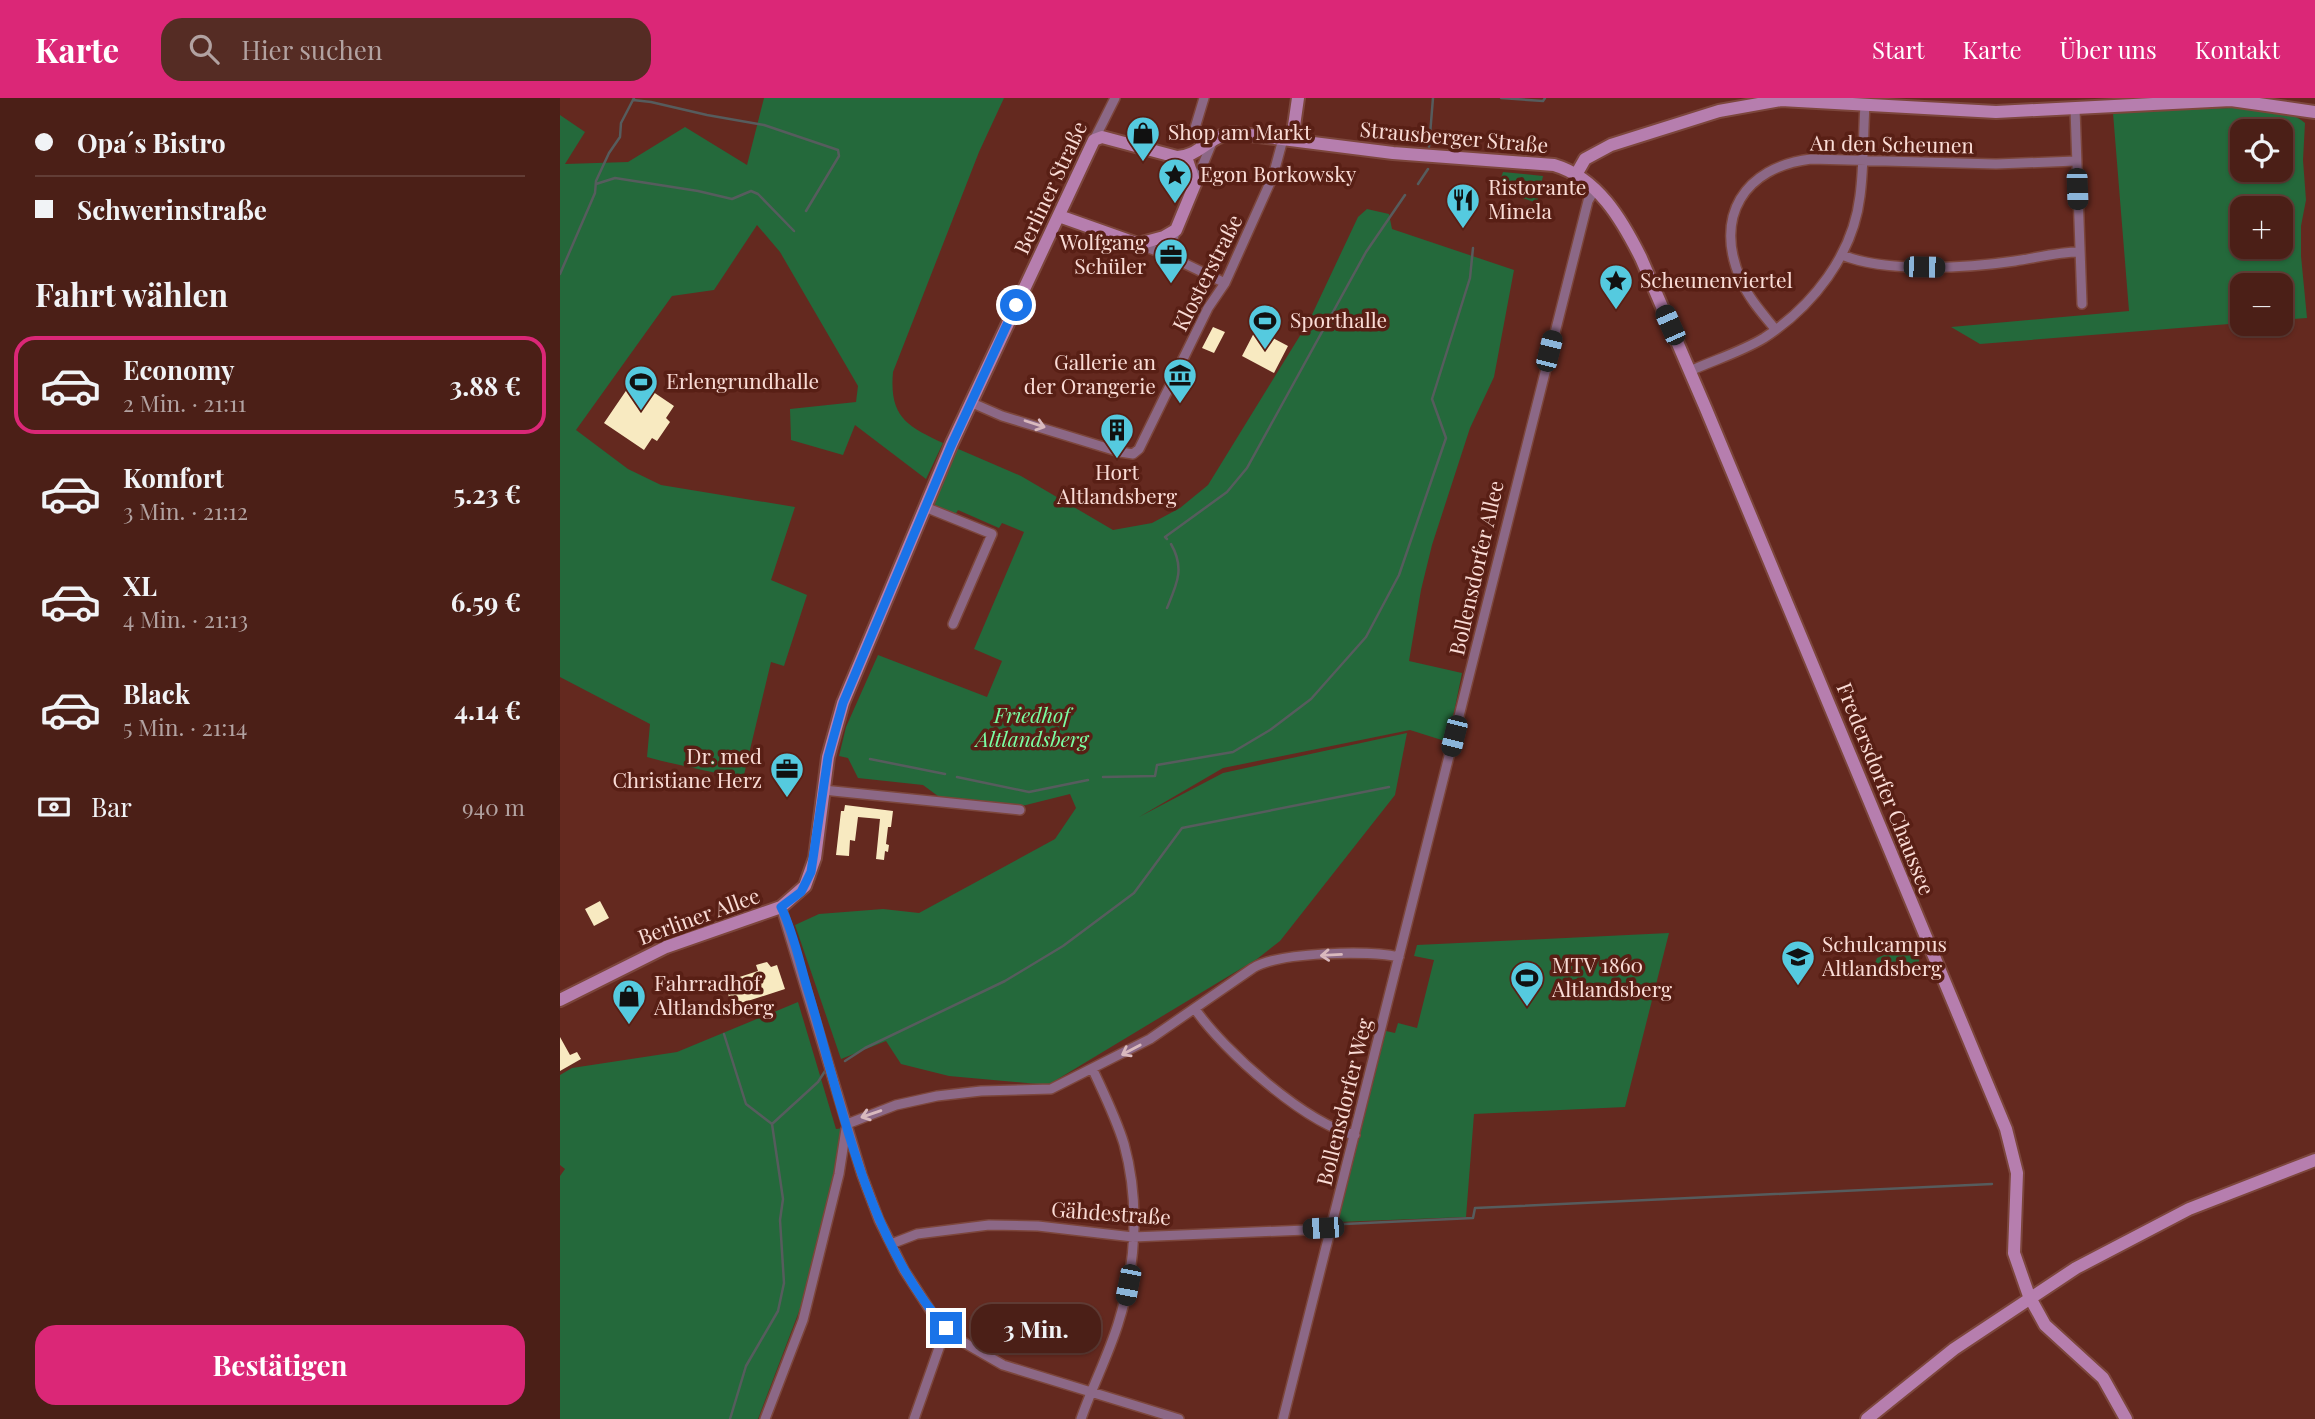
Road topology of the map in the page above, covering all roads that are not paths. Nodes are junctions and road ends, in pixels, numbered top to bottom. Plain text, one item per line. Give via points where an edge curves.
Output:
1 (1115, 98) edge
2 (1203, 98) edge
3 (1298, 98) edge
4 (1864, 104) junction
5 (2075, 109) junction
6 (2315, 112) edge
7 (1094, 140) junction
8 (1288, 140) junction
9 (1208, 142) junction
10 (1186, 158) junction
11 (1863, 159) junction
12 (2076, 161) junction
13 (1577, 173) junction
14 (1195, 184) junction
15 (1595, 189) junction
16 (1059, 216) junction
17 (1176, 230) junction
18 (1138, 244) junction
19 (2079, 251) junction
20 (1167, 255) junction
21 (1842, 255) junction
22 (1225, 283) junction
23 (2082, 304) dead end
24 (1775, 329) junction
25 (1690, 370) junction
26 (970, 402) junction
27 (951, 446) joint
28 (925, 507) junction
29 (953, 624) dead end
30 (823, 790) junction
31 (1020, 810) dead end
32 (781, 907) junction
33 (1399, 957) junction
34 (560, 1000) edge
35 (1195, 1009) junction
36 (1093, 1070) junction
37 (847, 1124) junction
38 (1355, 1135) junction
39 (2315, 1160) edge
40 (1331, 1229) junction
41 (1133, 1237) junction
42 (891, 1244) junction
43 (2029, 1296) junction
44 (946, 1328) junction
45 (1090, 1392) junction
46 (765, 1419) edge
47 (914, 1419) edge
48 (1081, 1419) edge
49 (1179, 1419) edge
50 (1283, 1419) edge
51 (1867, 1419) edge
52 (2126, 1419) edge

1 - 7 street, Berliner Straße
2 - 9 street via 1195,128
3 - 8 main road
4 - 5 main road via 1986,111
4 - 11 street
4 - 13 main road via 1781,100 1748,104 1599,150 1585,159
5 - 6 main road via 2231,100
5 - 12 street
7 - 10 main road via 1102,137
7 - 16 main road, Berliner Straße
8 - 9 main road, Strausberger Straße via 1234,133
8 - 13 main road, Strausberger Straße via 1393,153 1543,163
8 - 22 street, Klosterstraße
9 - 10 main road
9 - 14 street
10 - 14 main road
11 - 12 street, An den Scheunen via 1996,164
11 - 21 street via 1857,215
11 - 24 street, An den Scheunen via 1789,163 1753,181 1738,201 1730,238 1735,264 1750,297
12 - 19 street
13 - 15 main road, Fredersdorfer Chaussee
14 - 17 main road
15 - 25 main road, Fredersdorfer Chaussee via 1629,235
15 - 33 street, Bollensdorfer Allee via 1542,377
16 - 18 main road
16 - 26 main road, Berliner Straße
17 - 18 main road
17 - 20 street
18 - 20 street
19 - 21 street via 2000,264 1945,267
19 - 23 street
20 - 22 street
21 - 24 street via 1818,290
26 -> 22 street, Klosterstraße via 1002,416 1133,454
24 - 25 street via 1751,345
25 - 43 main road, Fredersdorfer Chaussee via 2008,1134 2017,1173 2014,1253
26 - 27 main road, Berliner Straße
27 - 28 main road, Berliner Allee
28 - 29 street via 992,534
28 - 30 main road, Berliner Allee via 843,703
30 - 31 street
30 - 32 main road, Berliner Allee via 811,872 801,892
32 - 34 main road, Berliner Allee via 666,947
32 - 37 street
33 -> 35 street via 1272,959
33 - 38 street, Bollensdorfer Weg
35 -> 36 street
35 - 38 street via 1266,1081 1327,1125
36 -> 37 street via 1045,1091 937,1096 896,1105
36 - 41 street via 1124,1145 1132,1188
37 - 42 street
37 - 46 street via 803,1320
38 - 40 street, Bollensdorfer Weg
39 - 43 main road via 2189,1209
40 - 41 street, Gähdestraße
40 - 50 street, Bollensdorfer Weg
41 - 42 street, Gähdestraße via 989,1224 917,1234
41 - 45 street via 1124,1305
42 - 44 street via 913,1285
43 - 51 main road
43 - 52 main road, Fredersdorfer Chaussee via 2045,1325 2104,1378
44 - 45 street via 974,1350 1003,1364
44 - 47 street
45 - 48 street
45 - 49 street

